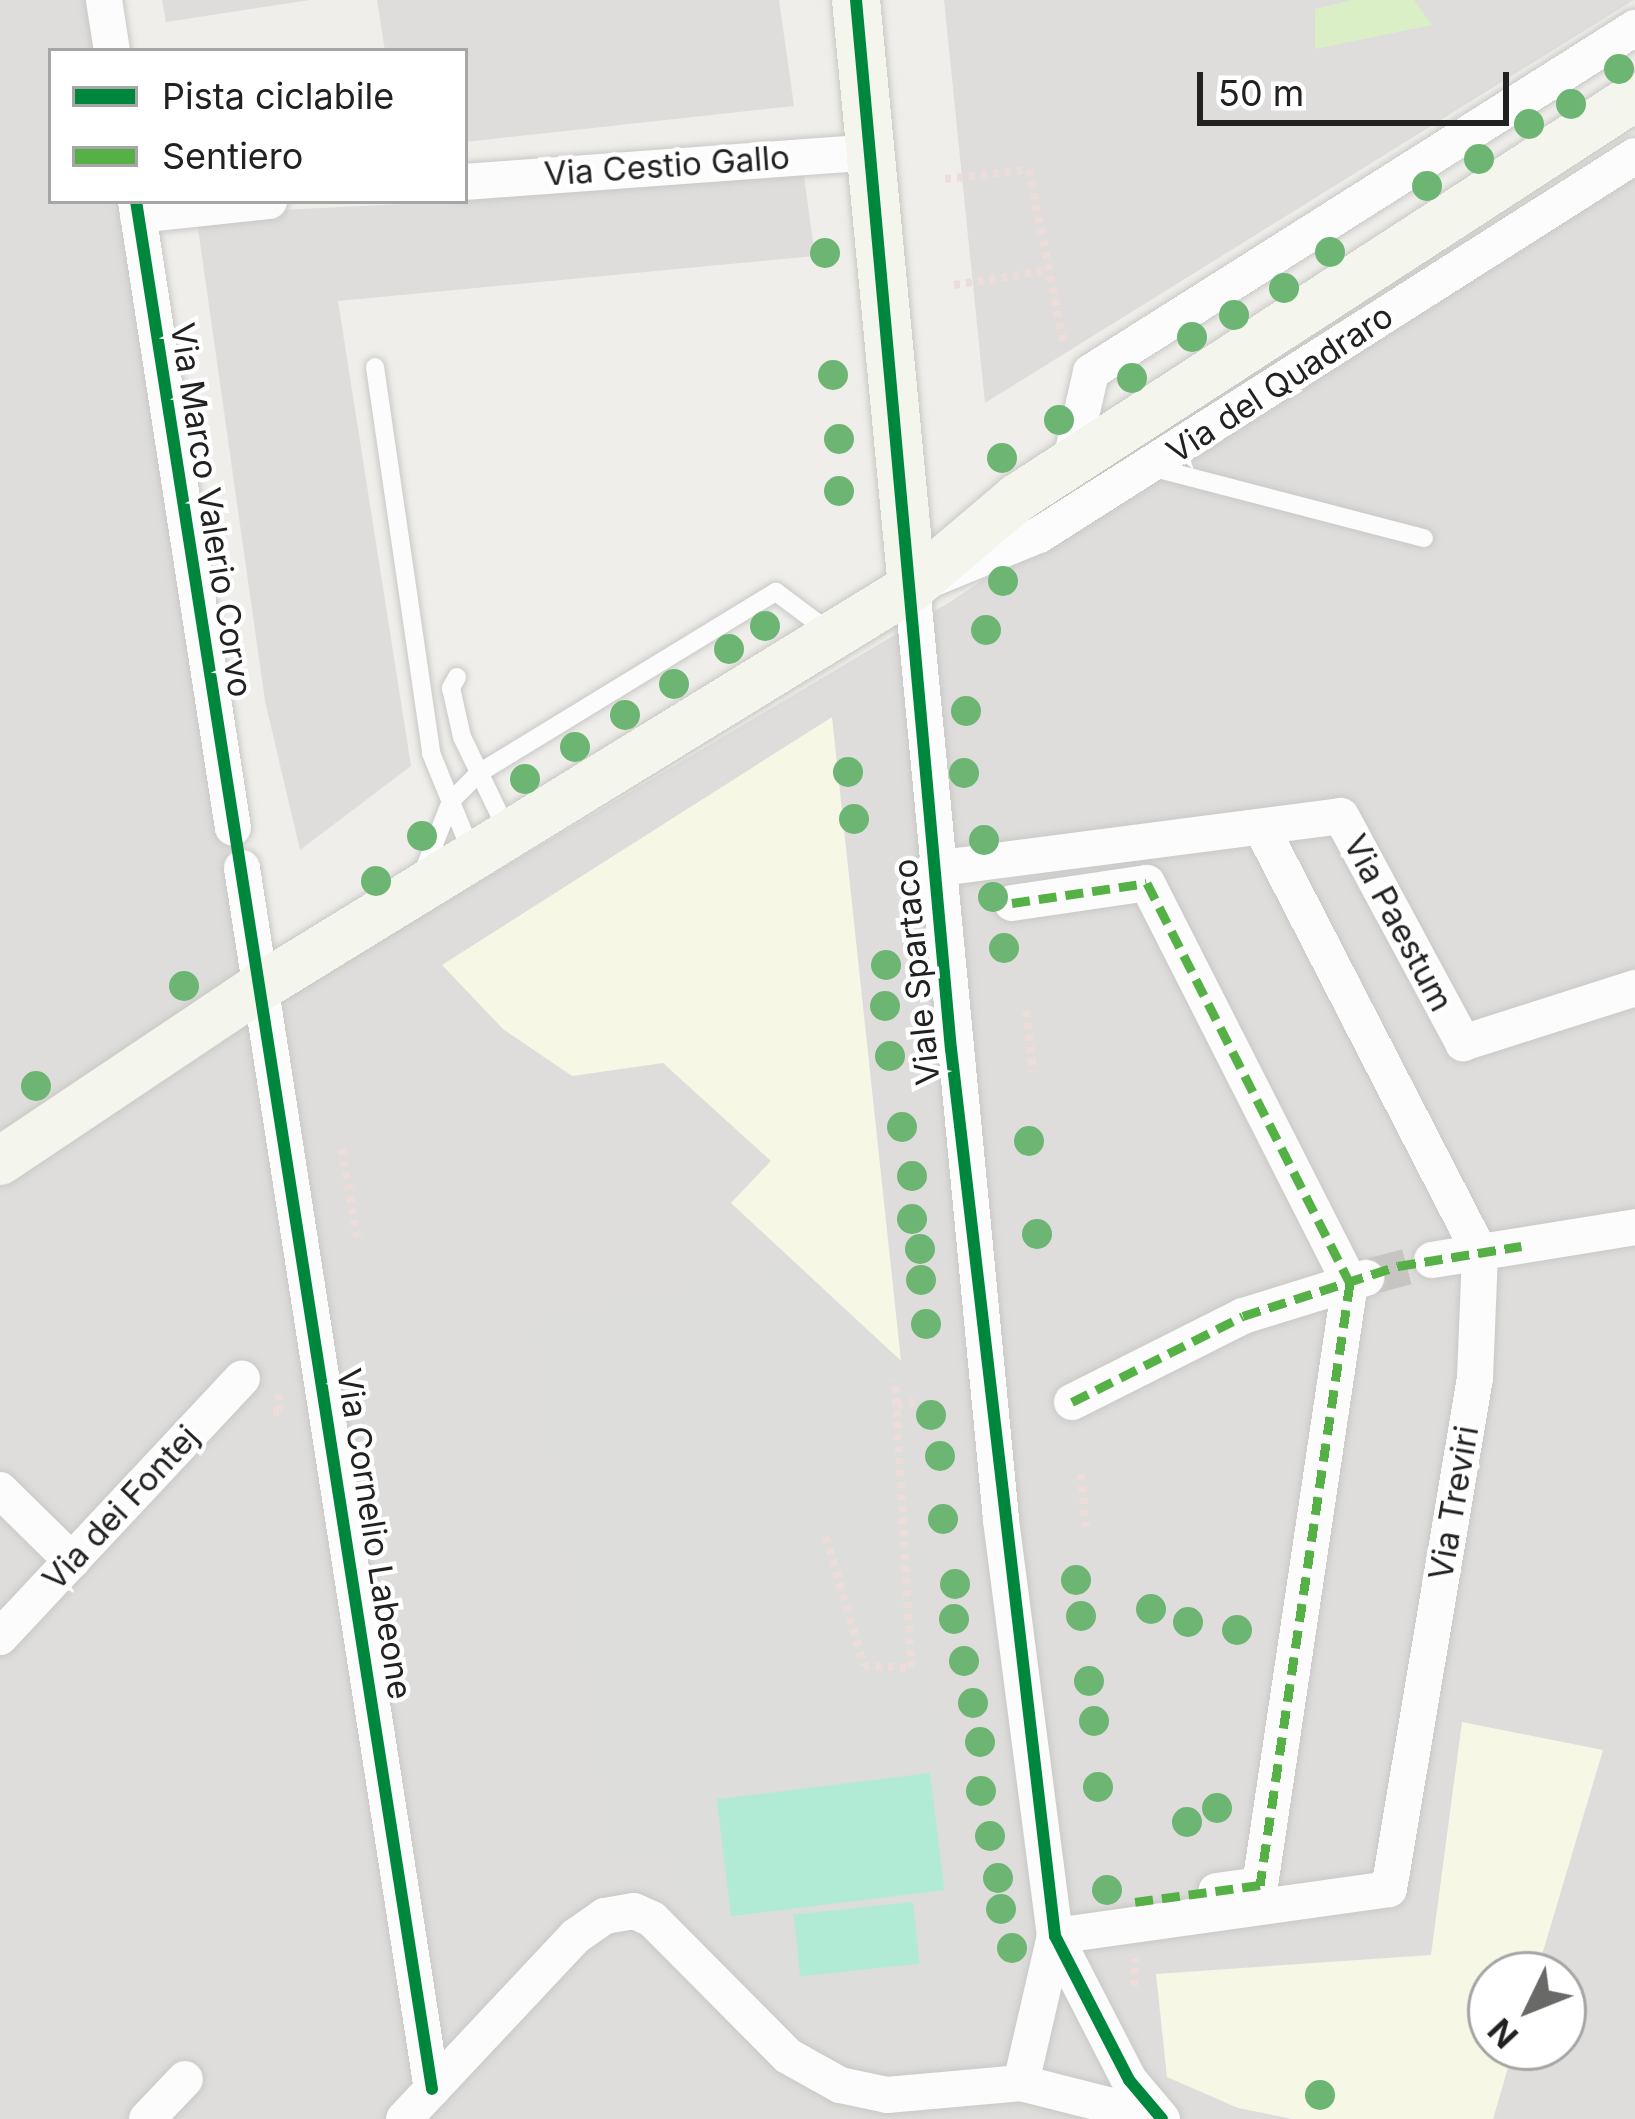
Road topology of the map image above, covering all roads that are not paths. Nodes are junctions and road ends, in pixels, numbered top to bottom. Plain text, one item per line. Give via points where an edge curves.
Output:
1 (104, 0) edge
2 (856, 0) edge
3 (1635, 28) edge
4 (112, 48) edge
5 (1635, 97) edge
6 (1564, 142) junction
7 (870, 152) junction
8 (1635, 156) edge
9 (468, 182) edge
10 (212, 204) edge
11 (137, 208) edge
12 (1542, 216) junction
13 (1368, 270) junction
14 (1433, 286) junction
15 (375, 367) dead end
16 (1070, 464) junction
17 (1151, 467) junction
18 (1424, 538) dead end
19 (912, 587) junction
20 (834, 634) junction
21 (457, 677) dead end
22 (479, 773) junction
23 (451, 801) junction
24 (233, 828) dead end
25 (1262, 829) junction
26 (491, 845) junction
27 (242, 868) dead end
28 (933, 869) junction
29 (416, 891) junction
30 (1012, 903) dead end
31 (260, 987) junction
32 (1635, 988) edge
33 (0, 1161) edge
34 (1635, 1227) edge
35 (1480, 1253) junction
36 (1432, 1260) tunnel mouth
37 (1361, 1280) junction
38 (242, 1378) dead end
39 (1072, 1402) dead end
40 (0, 1490) edge
41 (72, 1561) junction
42 (0, 1637) edge
43 (1135, 1902) dead end
44 (1055, 1936) junction
45 (185, 2079) dead end
46 (1021, 2084) junction
47 (432, 2090) junction
48 (884, 2107) edge
49 (147, 2119) edge
50 (404, 2119) edge
51 (1162, 2119) edge

1 - 4 street
2 - 7 main road, Viale Spartaco
3 - 16 street via 1091,372
5 - 6 main road, Via del Quadraro
6 - 12 street
6 - 13 main road, Via del Quadraro
7 - 9 street, Via Cestio Gallo
7 - 19 main road, Viale Spartaco
8 - 12 street, Via del Quadraro
10 - 11 street
11 - 24 street, Via Marco Valerio Corvo
12 - 14 street, Via del Quadraro
13 - 14 street
13 - 16 main road, Via del Quadraro
14 - 17 street, Via del Quadraro
15 - 23 lane via 431,753
16 - 19 main road, Via del Quadraro
17 - 18 lane
17 - 19 street, Via del Quadraro via 1039,535
19 - 20 main road, Via del Quadraro
19 - 28 street, Viale Spartaco
20 - 22 lane via 776,592
20 - 26 main road, Via del Quadraro
21 - 22 lane via 457,716
22 - 23 lane
22 - 26 lane
23 - 26 lane
23 - 29 lane
25 - 28 street, Via Paestum
25 - 32 street, Via Paestum via 1341,816 1463,1043
25 - 35 street, Via Treviri
26 - 29 main road, Via del Quadraro
27 - 31 street
28 - 44 street, Viale Spartaco via 1001,1519
29 - 31 main road, Via del Quadraro
30 - 37 street via 1147,883
31 - 33 main road, Via del Quadraro
31 - 47 street, Via Cornelio Labeone
34 - 35 street
35 - 36 street
35 - 44 street, Via Treviri via 1475,1378 1389,1889
37 - 39 street via 1243,1316
37 - 43 street via 1260,1886
38 - 41 street, Via dei Fontej
40 - 41 street
41 - 42 street, Via dei Fontej
44 - 46 street
44 - 51 street via 1129,2080
45 - 49 street
46 - 48 street
46 - 51 street via 1105,2098
47 - 48 street via 576,1936 605,1916 634,1911 652,1919 788,2056
47 - 50 street

